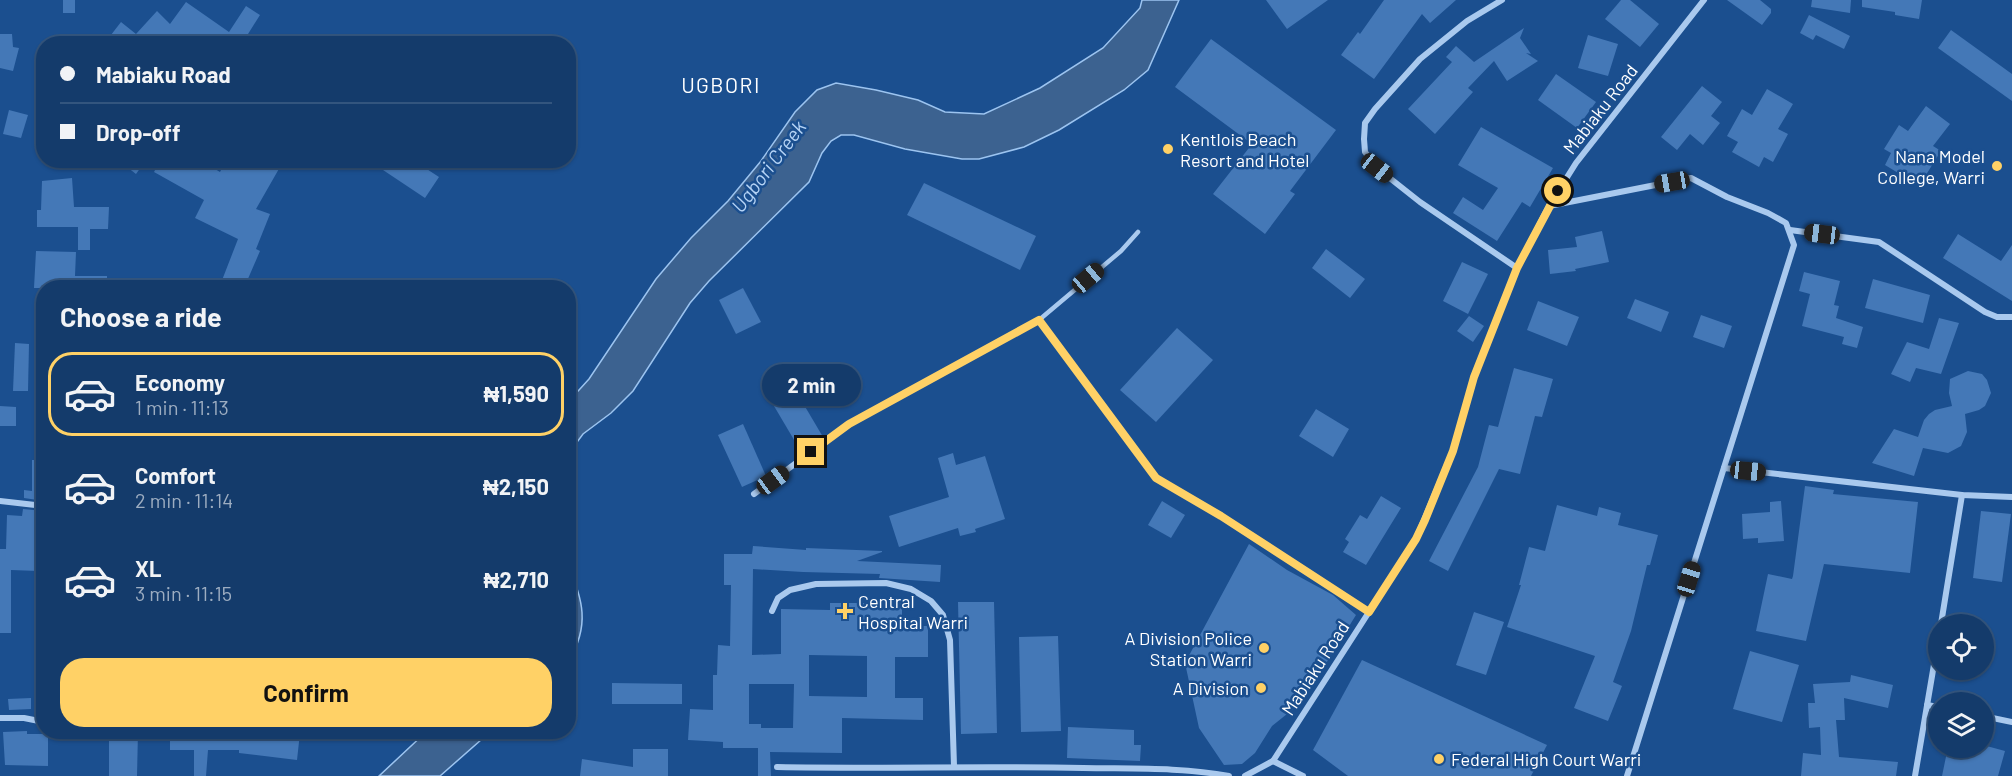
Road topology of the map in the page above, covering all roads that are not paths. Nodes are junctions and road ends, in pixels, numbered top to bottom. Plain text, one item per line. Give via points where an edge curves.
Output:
1 (1502, 0) edge
2 (1704, 0) edge
3 (1549, 206) junction
4 (1790, 230) junction
5 (1138, 232) dead end
6 (1517, 268) junction
7 (2012, 317) edge
8 (1039, 320) junction
9 (1724, 468) junction
10 (754, 494) dead end
11 (1962, 495) junction
12 (2012, 497) edge
13 (0, 501) edge
14 (36, 505) edge
15 (772, 611) dead end
16 (1369, 612) junction
17 (1943, 614) edge
18 (1931, 680) edge
19 (1927, 705) joint
20 (0, 718) edge
21 (1994, 718) edge
22 (36, 720) edge
23 (2012, 722) edge
24 (1273, 761) junction
25 (954, 766) junction
26 (777, 767) dead end
27 (1229, 776) edge
28 (1245, 776) edge
29 (1303, 776) edge
30 (1628, 776) edge
31 (1915, 776) edge

1 - 6 street via 1467,21 1420,58 1374,109 1365,123 1364,139 1365,152 1377,168
2 - 3 street, Mabiaku Road via 1576,163
3 - 4 street via 1691,178 1777,218
3 - 6 street, Mabiaku Road
4 - 7 street via 1879,242 1985,312
4 - 9 street via 1794,245
5 - 8 lane
6 - 16 street, Mabiaku Road via 1474,377 1434,500 1416,539
8 - 10 street via 849,424
8 - 16 street via 1156,478
9 - 11 street
9 - 30 street
11 - 12 street
11 - 17 street
13 - 14 street
15 - 25 street via 778,598 790,590 816,584 886,583 911,589 930,601 943,615 950,640
16 - 24 street, Mabiaku Road
18 - 19 street
19 - 31 street
20 - 22 street
21 - 23 street
24 - 28 street, Mabiaku Road
24 - 29 street
25 - 26 street
25 - 27 street via 1151,769

